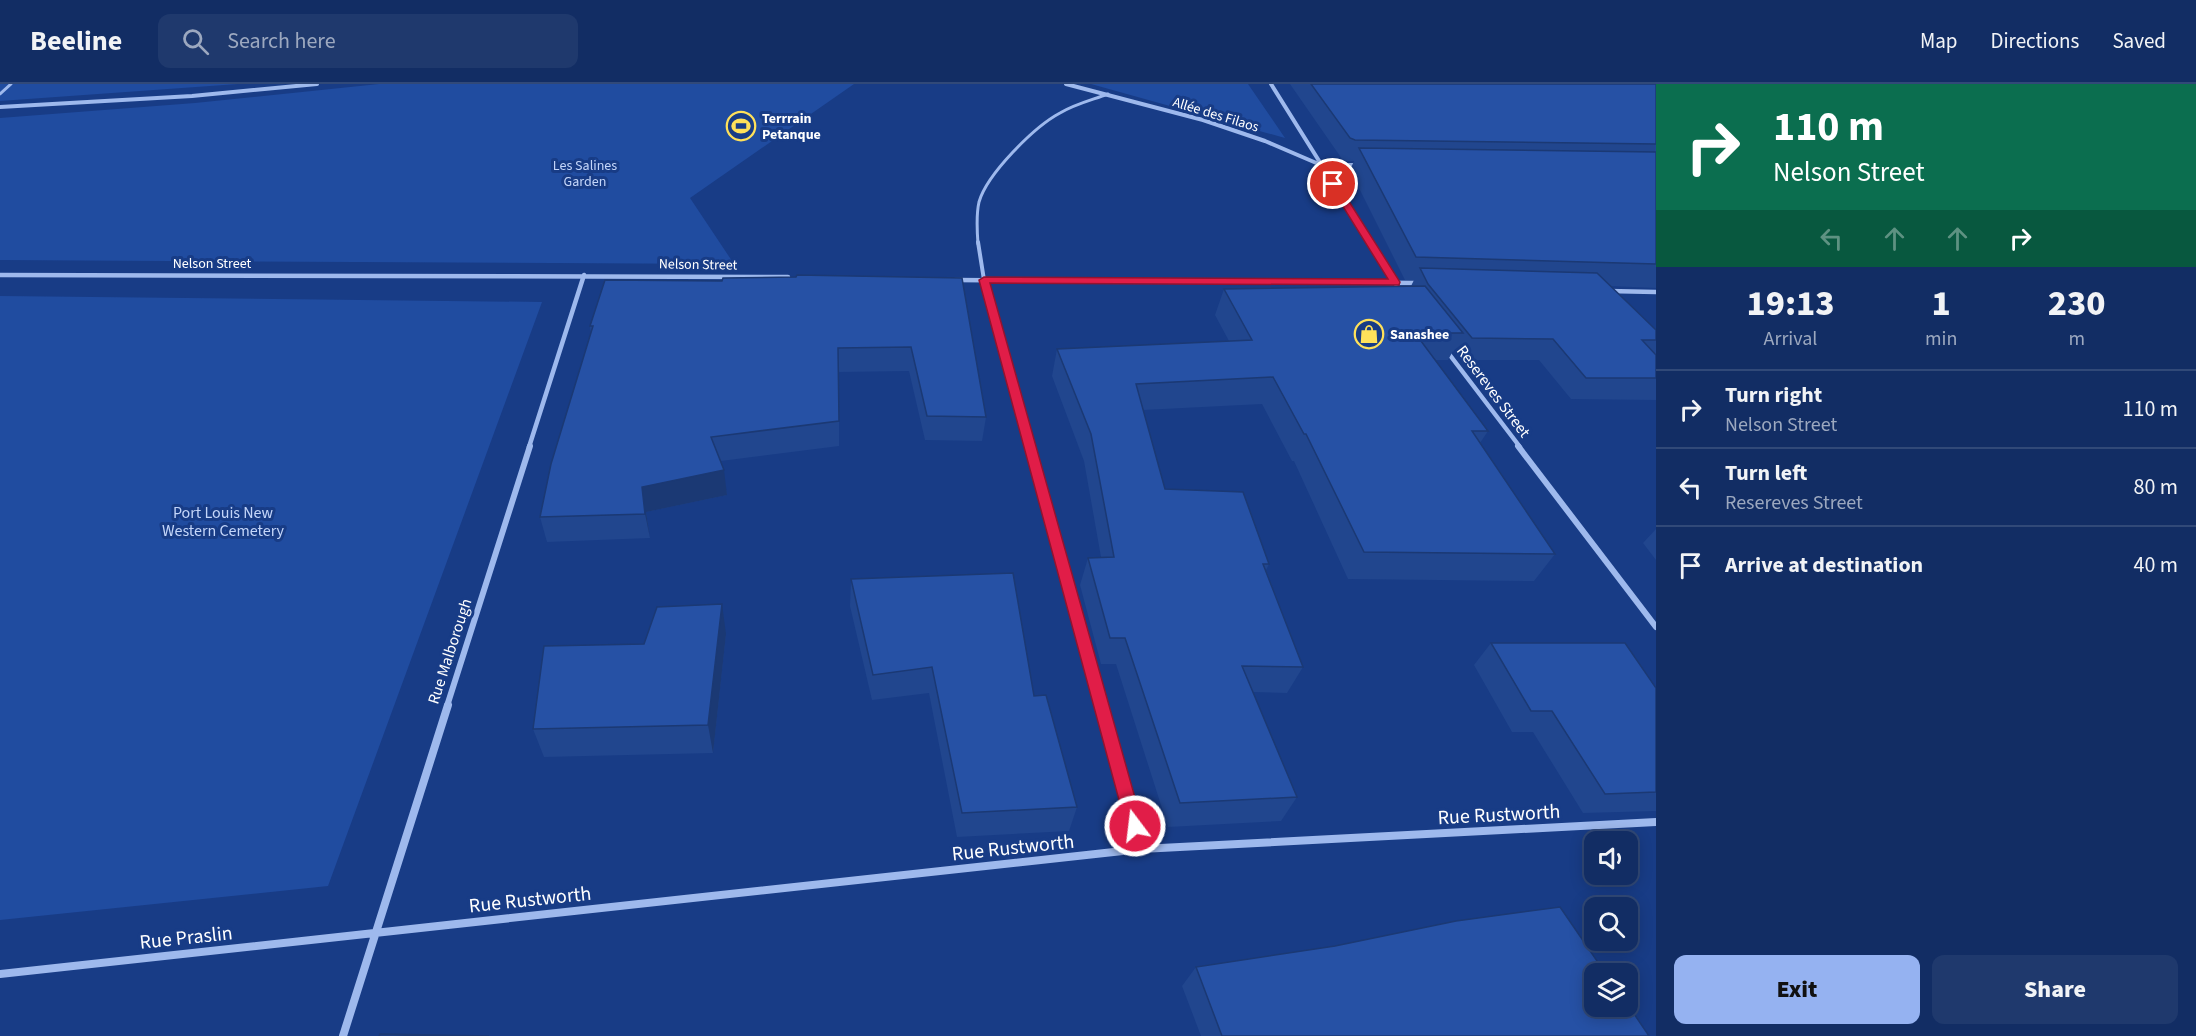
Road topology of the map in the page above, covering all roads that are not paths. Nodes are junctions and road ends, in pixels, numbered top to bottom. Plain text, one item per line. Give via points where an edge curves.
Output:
1 (11, 84) edge
2 (317, 84) edge
3 (1066, 84) edge
4 (1270, 84) edge
5 (0, 94) edge
6 (1108, 94) junction
7 (0, 107) edge
8 (1321, 165) junction
9 (1369, 165) edge
10 (0, 275) edge
11 (584, 275) junction
12 (796, 278) edge
13 (948, 280) edge
14 (984, 280) junction
15 (1395, 282) junction
16 (1431, 284) edge
17 (1597, 290) edge
18 (1402, 292) edge
19 (1656, 292) edge
20 (1444, 348) edge
21 (1656, 627) edge
22 (1656, 822) edge
23 (1141, 849) junction
24 (376, 933) junction
25 (0, 974) edge
26 (343, 1036) edge

1 - 5 lane
2 - 7 street
3 - 6 street, Allée des Filaos
4 - 8 street
6 - 8 street, Allée des Filaos via 1203,120
6 - 14 lane via 1059,112 1033,132 983,190 978,250
8 - 9 street
8 - 15 street
10 - 11 street, Nelson Street
11 - 12 street, Nelson Street
11 - 24 street, Rue Malborough
13 - 14 street
14 - 15 street
14 - 23 street
15 - 16 street
15 - 18 street
17 - 19 street
20 - 21 street, Resereves Street
22 - 23 street, Rue Rustworth
23 - 24 street, Rue Rustworth
24 - 25 street, Rue Praslin
24 - 26 street, Rue Malborough

